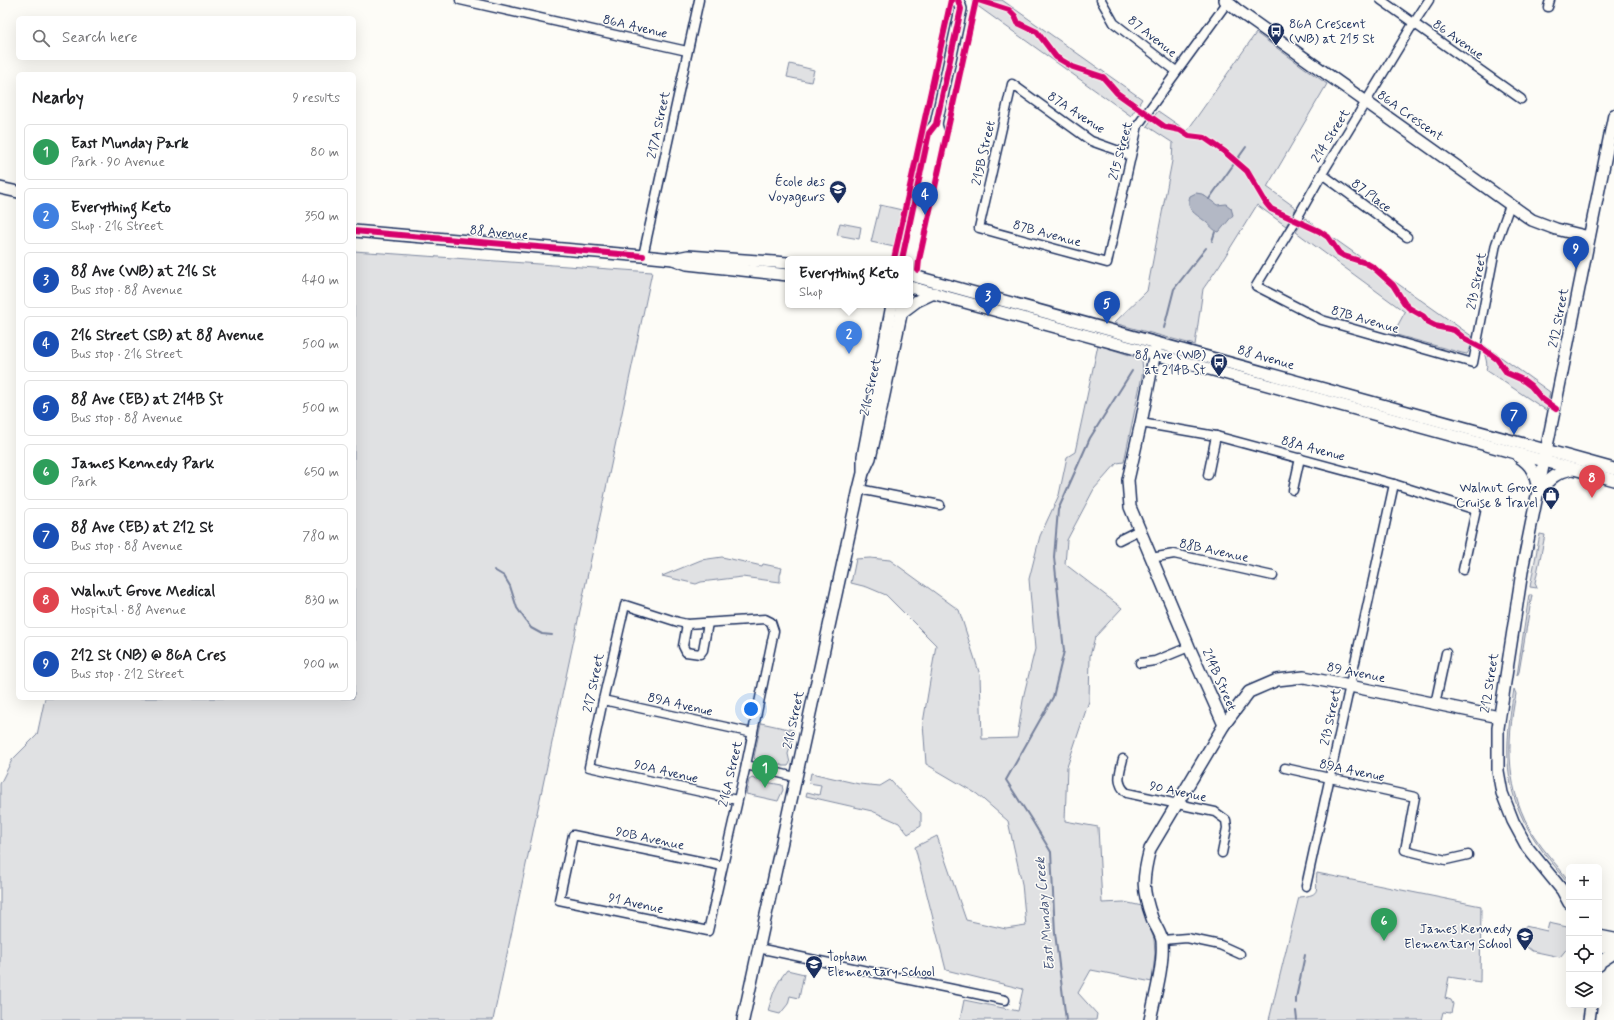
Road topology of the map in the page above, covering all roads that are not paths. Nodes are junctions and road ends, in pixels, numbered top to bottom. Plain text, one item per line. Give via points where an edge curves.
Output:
1 (460, 0) edge
2 (699, 0) edge
3 (1101, 0) edge
4 (1382, 0) edge
5 (1430, 0) edge
6 (1227, 1) edge
7 (963, 3) edge
8 (1414, 23) junction
9 (687, 51) junction
10 (1176, 71) junction
11 (1012, 84) joint
12 (1521, 99) dead end
13 (1366, 102) junction
14 (1614, 115) edge
15 (936, 124) junction
16 (1130, 155) junction
17 (1322, 174) junction
18 (0, 188) edge
19 (16, 192) edge
20 (1510, 205) junction
21 (979, 228) joint
22 (356, 231) edge
23 (1407, 237) dead end
24 (1588, 237) junction
25 (643, 256) junction
26 (903, 256) edge
27 (913, 256) edge
28 (672, 259) junction
29 (785, 262) edge
30 (1107, 263) joint
31 (785, 274) edge
32 (913, 276) edge
33 (1256, 286) joint
34 (913, 288) edge
35 (934, 293) junction
36 (913, 303) edge
37 (891, 308) edge
38 (902, 309) edge
39 (1157, 342) junction
40 (1154, 354) junction
41 (1473, 363) joint
42 (1141, 423) junction
43 (1216, 436) junction
44 (1513, 453) junction
45 (1546, 457) junction
46 (1300, 458) junction
47 (1573, 469) junction
48 (1614, 469) edge
49 (863, 473) junction
50 (1208, 475) dead end
51 (1614, 480) edge
52 (1394, 484) junction
53 (859, 489) junction
54 (1293, 490) dead end
55 (1538, 493) junction
56 (940, 505) dead end
57 (1139, 530) junction
58 (1119, 540) dead end
59 (1151, 558) junction
60 (1463, 570) dead end
61 (1273, 576) dead end
62 (708, 623) junction
63 (687, 624) junction
64 (1189, 647) junction
65 (1446, 653) dead end
66 (1140, 663) dead end
67 (1350, 686) junction
68 (603, 700) junction
69 (1435, 704) junction
70 (1499, 717) junction
71 (1224, 725) junction
72 (752, 733) junction
73 (1123, 759) dead end
74 (746, 765) junction
75 (589, 767) joint
76 (1285, 768) dead end
77 (796, 777) junction
78 (1330, 778) junction
79 (737, 800) junction
80 (1176, 804) junction
81 (1222, 853) dead end
82 (1468, 855) dead end
83 (722, 866) junction
84 (1306, 886) dead end
85 (559, 900) joint
86 (1567, 900) edge
87 (708, 931) joint
88 (1602, 937) edge
89 (1614, 939) edge
90 (1162, 940) junction
91 (1614, 945) edge
92 (1602, 947) edge
93 (758, 948) junction
94 (1614, 953) edge
95 (1240, 954) dead end
96 (1602, 961) edge
97 (1005, 1000) dead end
98 (1591, 1008) edge
99 (743, 1020) edge
100 (1150, 1020) edge
101 (1589, 1020) edge

1 - 9 street, 86A Avenue
2 - 9 street, 217A Street
3 - 10 street, 87 Avenue via 1114,22
4 - 8 street, 86 Avenue
5 - 8 street, 214 Street
6 - 10 street, 215 Street
6 - 13 main road, 86A Crescent
7 - 15 main road
8 - 12 street, 86 Avenue
8 - 13 street, 214 Street
9 - 25 street, 217A Street
10 - 16 street, 215 Street via 1138,125
11 - 16 street, 87A Avenue via 1091,141
11 - 21 street, 215B Street
13 - 17 street, 214 Street
13 - 20 main road, 86A Crescent
14 - 24 main road, 212 Street
15 - 26 main road via 929,133
15 - 27 main road via 939,135
16 - 30 street, 215 Street
17 - 23 street, 87 Place
17 - 33 street, 214 Street
18 - 19 main road
20 - 24 main road, 86A Crescent via 1532,220
20 - 41 street, 213 Street via 1496,244
21 - 30 street, 87B Avenue
22 - 25 main road, 88 Avenue
24 - 45 main road, 212 Street
25 - 28 main road, 88 Avenue
28 - 29 main road, 88 Avenue via 688,256
28 - 31 main road, 88 Avenue via 687,264
32 - 39 main road, 88 Avenue
33 - 41 street, 87B Avenue via 1322,320
34 - 35 main road, 88 Avenue
35 - 36 main road
35 - 40 main road, 88 Avenue
37 - 49 main road, 216 Street via 862,456
38 - 49 main road, 216 Street via 870,458
39 - 40 main road, 214B Street
39 - 45 main road, 88 Avenue
40 - 42 main road, 214B Street
40 - 44 main road, 88 Avenue
42 - 43 street, 88A Avenue
42 - 57 main road, 214B Street via 1128,480 1130,507
43 - 46 street, 88A Avenue
43 - 50 street
44 - 45 main road, 88 Avenue
44 - 55 main road via 1531,467 1536,476
45 - 47 main road, 88 Avenue
45 - 48 main road, 88 Avenue
45 - 55 main road, 212 Street
46 - 52 street, 88A Avenue
46 - 54 street
47 - 51 main road, 88 Avenue
47 - 55 main road via 1547,481
49 - 53 main road, 216 Street
52 - 60 street, 88A Avenue via 1476,510
52 - 67 street, 213 Street
53 - 56 street
53 - 77 main road, 216 Street
55 - 70 main road, 212 Street via 1523,565
57 - 58 street
57 - 59 main road, 214B Street
59 - 61 street, 88B Avenue via 1174,554
59 - 64 main road, 214B Street
62 - 63 street
62 - 63 street via 700,654 686,652 683,646
62 - 72 street, 216A Street via 765,619 771,622 774,631
63 - 68 street, 217 Street via 625,605
64 - 66 street via 1155,661
64 - 71 main road, 214B Street
65 - 69 street
67 - 69 main road, 89 Avenue
67 - 71 main road, 89 Avenue via 1304,677 1277,680 1249,692
67 - 78 street, 213 Street
68 - 72 street, 89A Avenue
68 - 75 street, 217 Street
69 - 70 main road, 89 Avenue
70 - 86 main road, 212 Street via 1498,771 1507,808 1527,847
71 - 80 main road, 214B Street
72 - 74 street, 216A Street
73 - 80 street, 90 Avenue via 1119,778 1123,790 1135,796
74 - 77 street
74 - 79 street, 216A Street
75 - 79 street, 90A Avenue
76 - 78 street, 89A Avenue
77 - 93 main road, 216 Street
78 - 82 street, 89A Avenue via 1415,797 1405,850 1446,860
78 - 84 street, 213 Street
79 - 83 street, 216A Street
80 - 81 street, 90 Avenue via 1215,812 1226,820
80 - 90 main road, 214B Street via 1150,850 1144,869 1143,888 1152,919
83 - 85 street, 90B Avenue via 573,835
83 - 87 street, 216A Street
85 - 87 street, 91 Avenue
88 - 89 main road
90 - 95 street via 1188,938 1220,945
90 - 100 main road, 214B Street via 1161,961
91 - 92 main road
93 - 97 street
93 - 99 main road, 216 Street
94 - 96 main road
98 - 101 main road

